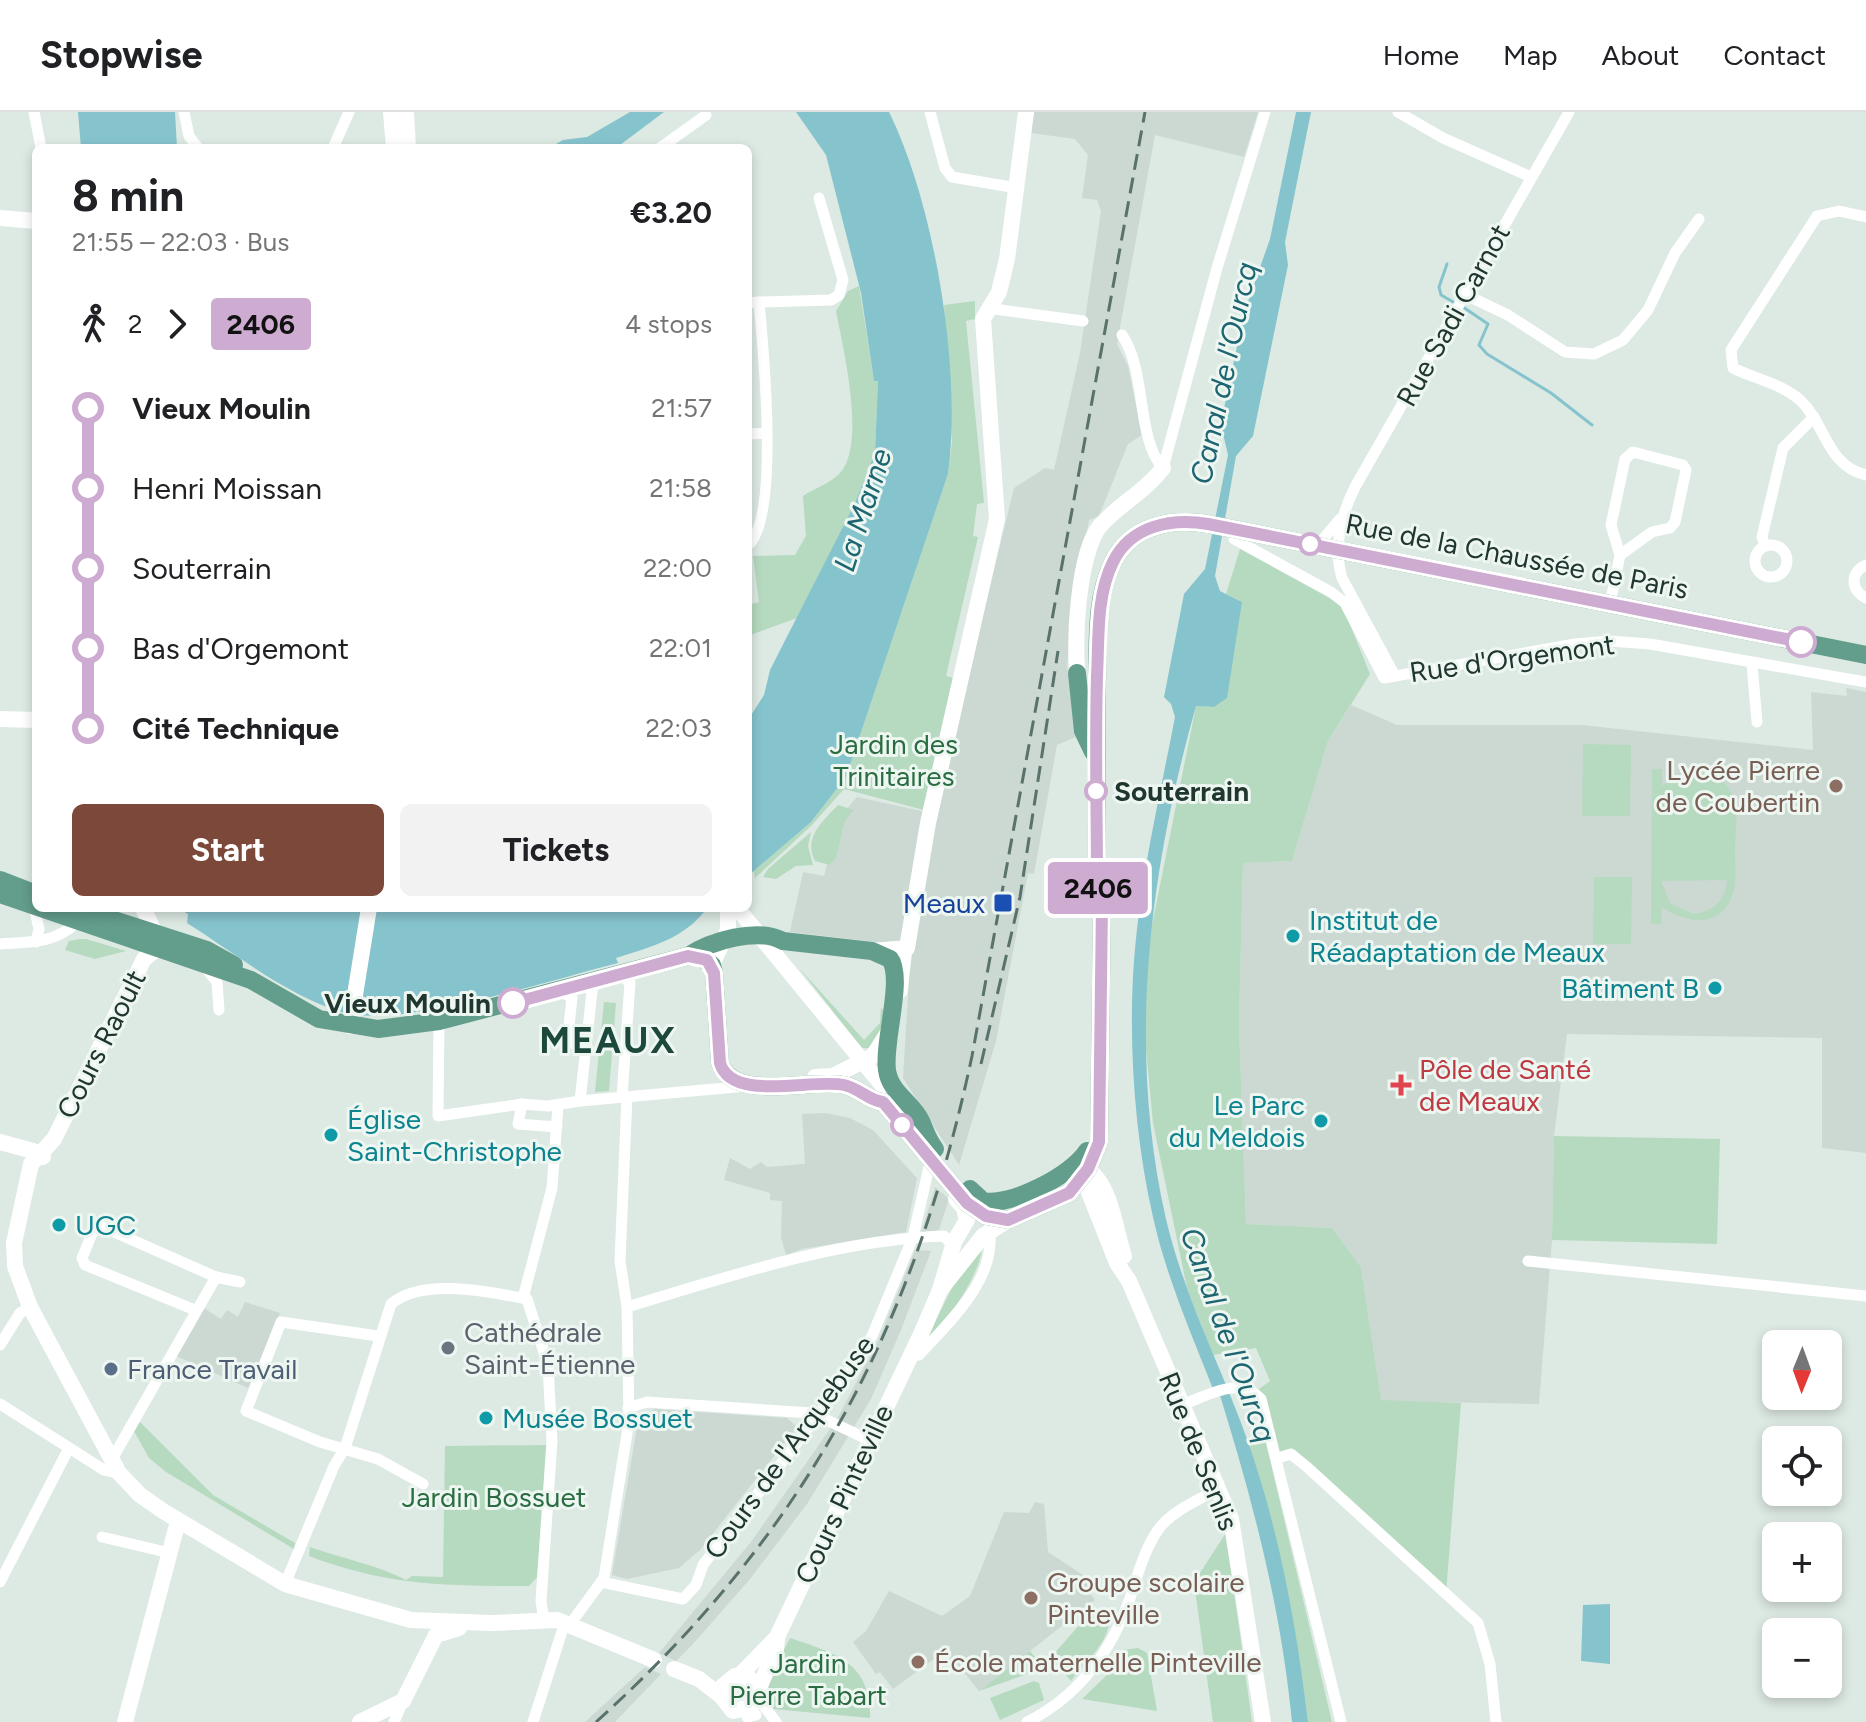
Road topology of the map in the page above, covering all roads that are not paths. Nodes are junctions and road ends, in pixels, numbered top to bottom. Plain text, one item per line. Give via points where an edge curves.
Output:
1 (34, 112) edge
2 (184, 112) edge
3 (349, 112) edge
4 (391, 112) edge
5 (406, 112) edge
6 (930, 112) edge
7 (1026, 112) edge
8 (1265, 112) edge
9 (1398, 112) edge
10 (1569, 112) edge
11 (706, 115) dead end
12 (40, 144) edge
13 (195, 144) edge
14 (335, 144) edge
15 (394, 144) edge
16 (408, 144) edge
17 (666, 144) edge
18 (1531, 177) junction
19 (1017, 188) junction
20 (819, 198) dead end
21 (1866, 217) edge
22 (0, 218) edge
23 (1699, 219) dead end
24 (32, 221) edge
25 (1464, 294) junction
26 (754, 302) edge
27 (987, 308) junction
28 (1083, 321) dead end
29 (1122, 335) dead end
30 (1814, 417) junction
31 (767, 433) junction
32 (752, 434) edge
33 (1163, 468) junction
34 (1866, 475) edge
35 (1341, 519) junction
36 (1235, 534) junction
37 (752, 541) edge
38 (1318, 545) junction
39 (1765, 546) dead end
40 (1339, 554) junction
41 (1620, 555) junction
42 (1866, 565) edge
43 (1342, 578) junction
44 (1331, 592) junction
45 (1866, 598) edge
46 (1610, 604) junction
47 (1864, 657) edge
48 (1752, 664) junction
49 (1077, 673) junction
50 (1390, 677) junction
51 (1866, 682) edge
52 (0, 719) edge
53 (32, 720) edge
54 (1757, 722) dead end
55 (1100, 727) junction
56 (1096, 757) junction
57 (0, 880) edge
58 (0, 894) edge
59 (32, 900) edge
60 (32, 902) edge
61 (1102, 903) junction
62 (37, 912) edge
63 (63, 912) edge
64 (102, 912) edge
65 (144, 912) edge
66 (369, 912) edge
67 (729, 912) edge
68 (731, 912) edge
69 (76, 915) edge
70 (761, 937) junction
71 (155, 941) junction
72 (725, 941) junction
73 (36, 942) junction
74 (0, 944) edge
75 (907, 948) junction
76 (872, 951) junction
77 (688, 956) junction
78 (202, 963) junction
79 (712, 965) junction
80 (621, 974) junction
81 (251, 980) junction
82 (593, 982) junction
83 (561, 991) junction
84 (219, 1010) dead end
85 (351, 1019) junction
86 (439, 1021) junction
87 (890, 1030) junction
88 (586, 1047) junction
89 (858, 1064) junction
90 (720, 1067) junction
91 (754, 1084) junction
92 (700, 1091) junction
93 (624, 1096) junction
94 (580, 1101) junction
95 (883, 1102) junction
96 (522, 1104) junction
97 (558, 1106) junction
98 (557, 1127) junction
99 (1098, 1136) junction
100 (921, 1139) junction
101 (0, 1142) edge
102 (41, 1156) junction
103 (929, 1167) junction
104 (1081, 1169) junction
105 (1069, 1193) junction
106 (1105, 1193) junction
107 (1094, 1206) junction
108 (988, 1216) junction
109 (913, 1237) junction
110 (7, 1242) edge
111 (958, 1243) junction
112 (1528, 1261) dead end
113 (216, 1277) junction
114 (1129, 1281) junction
115 (240, 1282) dead end
116 (944, 1286) junction
117 (1866, 1296) edge
118 (525, 1299) junction
119 (30, 1307) junction
120 (627, 1307) junction
121 (195, 1309) junction
122 (378, 1336) junction
123 (0, 1345) edge
124 (913, 1351) junction
125 (0, 1404) edge
126 (1181, 1405) junction
127 (628, 1408) junction
128 (819, 1414) junction
129 (869, 1440) junction
130 (69, 1448) junction
131 (345, 1448) junction
132 (1278, 1458) junction
133 (115, 1467) junction
134 (423, 1484) dead end
135 (1218, 1489) junction
136 (178, 1521) junction
137 (102, 1537) dead end
138 (170, 1553) junction
139 (289, 1576) junction
140 (0, 1582) edge
141 (601, 1582) junction
142 (544, 1621) junction
143 (568, 1622) junction
144 (492, 1623) junction
145 (777, 1637) junction
146 (654, 1660) dead end
147 (674, 1669) dead end
148 (735, 1677) junction
149 (699, 1679) junction
150 (721, 1696) junction
151 (403, 1701) junction
152 (748, 1710) edge
153 (369, 1721) edge
154 (125, 1722) edge
155 (394, 1722) edge
156 (533, 1722) edge
157 (770, 1722) edge
158 (776, 1722) edge
159 (1027, 1722) edge
160 (1263, 1722) edge
161 (1341, 1722) edge
162 (1496, 1722) edge

1 - 12 street
2 - 13 street
3 - 14 street
4 - 15 main road
5 - 16 main road
6 - 19 street via 942,160 952,177
7 - 19 main road
8 - 33 street
9 - 18 street
10 - 18 street, Rue Sadi Carnot
11 - 17 street
18 - 25 street, Rue Sadi Carnot
19 - 27 main road via 999,292
20 - 26 street via 843,280 839,295 831,300
21 - 30 street via 1839,211 1817,216 1731,350 1733,368 1800,399
22 - 24 main road
23 - 25 street via 1675,253 1648,310 1623,340 1594,354 1565,352
25 - 35 street, Rue Sadi Carnot
26 - 31 street
27 - 28 street
27 - 75 main road via 983,319 997,519 928,823
29 - 33 street via 1131,354 1147,435
30 - 34 street via 1839,461
30 - 39 street via 1783,448 1762,537
31 - 32 street
31 - 37 street via 765,497
33 - 49 main road via 1151,486 1110,517 1093,538 1080,600
35 - 38 street, Rue Sadi Carnot
35 - 40 street, Rue Sadi Carnot
36 - 38 main road, Rue de la Chaussée de Paris
36 - 40 main road, Rue de la Chaussée de Paris
36 - 44 street, Rue d'Orgemont
36 - 55 main road, Rue de la Chaussée de Paris via 1207,528 1175,531 1153,538 1121,569 1107,622
38 - 40 main road, Rue de la Chaussée de Paris
40 - 43 street, Rue d'Orgemont
40 - 46 main road, Rue de la Chaussée de Paris
40 - 47 main road, Rue de la Chaussée de Paris
41 - 41 street via 1675,522 1683,465 1633,452 1625,459 1611,525
41 - 46 street
42 - 45 street via 1854,581 1856,591
43 - 44 street
43 - 50 street, Rue d'Orgemont
44 - 50 street, Rue d'Orgemont via 1345,603
46 - 47 main road, Rue de la Chaussée de Paris
48 - 50 street, Rue d'Orgemont via 1650,644 1594,642
48 - 51 street, Rue d'Orgemont
48 - 54 street
49 - 55 main road via 1084,702
49 - 56 main road via 1083,731
52 - 53 main road
55 - 56 main road
55 - 61 main road via 1106,799
56 - 61 main road via 1097,883
57 - 59 main road
58 - 60 main road
61 - 99 main road
62 - 73 street
63 - 64 main road
64 - 69 main road
64 - 71 main road
65 - 71 main road
66 - 85 main road
67 - 72 main road
68 - 70 main road
69 - 71 main road
69 - 73 street via 54,938
70 - 72 main road
70 - 76 main road
70 - 89 main road
71 - 78 main road
71 - 81 main road via 207,950
71 - 102 main road, Cours Raoult via 153,964 57,1143
72 - 77 main road
72 - 79 main road
73 - 74 street
75 - 76 main road
75 - 87 street via 896,1021
76 - 87 main road via 890,959 896,970
77 - 79 main road
77 - 80 main road
78 - 81 main road
78 - 84 street via 217,982
79 - 90 main road
80 - 82 main road
80 - 93 street via 630,983
81 - 85 main road via 300,1010
82 - 83 main road
82 - 88 street
83 - 86 main road
83 - 88 street via 572,998 568,1035 574,1044
85 - 86 main road via 385,1030
86 - 96 street via 437,1114
87 - 89 main road via 878,1051
87 - 100 main road via 889,1080 921,1120
88 - 94 street
89 - 91 main road via 833,1076
89 - 95 main road
89 - 100 main road
90 - 91 main road via 735,1081
90 - 92 street via 716,1083
91 - 92 street
91 - 95 main road via 842,1084
92 - 93 street
93 - 94 street
93 - 120 street via 620,1261
94 - 97 street
95 - 100 main road
96 - 97 street
96 - 98 street via 518,1124
97 - 98 street
98 - 118 street via 552,1188
99 - 104 main road
99 - 106 main road, Rue de Senlis
100 - 103 main road via 918,1154
100 - 108 main road via 976,1195
101 - 102 main road
102 - 110 main road via 31,1164 24,1203
103 - 109 street, Cours de l'Arquebuse
103 - 111 main road via 964,1208 967,1220
104 - 105 main road
104 - 106 main road, Rue de Senlis
104 - 107 main road, Rue de Senlis
104 - 108 main road
105 - 107 main road via 1080,1194
105 - 108 main road via 1008,1220
106 - 114 main road, Rue de Senlis
107 - 114 main road, Rue de Senlis
108 - 111 main road
108 - 111 main road, Cours Pinteville
108 - 116 main road, Cours Pinteville
108 - 124 street, Cours Pinteville via 991,1255 979,1283 919,1355
109 - 111 street via 944,1236
109 - 120 street via 803,1254
109 - 128 street, Cours de l'Arquebuse via 872,1336
110 - 119 main road
111 - 116 main road, Cours Pinteville
112 - 117 street
113 - 115 street
113 - 121 street
113 - 121 street via 96,1224 82,1258 85,1265
114 - 126 main road, Rue de Senlis
116 - 124 main road, Cours Pinteville
118 - 122 street via 488,1290 407,1294 391,1304
118 - 142 street via 548,1365 552,1441
119 - 123 street via 20,1313
119 - 133 main road
120 - 127 street
121 - 133 street
122 - 131 street
122 - 131 street via 281,1322 246,1411
124 - 129 main road, Cours Pinteville
125 - 130 street
126 - 132 street via 1243,1386 1261,1399
126 - 135 main road, Rue de Senlis
127 - 128 street via 647,1402
127 - 141 street
128 - 129 street
128 - 141 street, Cours de l'Arquebuse via 703,1565 696,1585 683,1599
129 - 145 main road, Cours Pinteville
130 - 133 street via 104,1470
130 - 140 street
131 - 134 street
131 - 139 street
132 - 161 street
132 - 162 street via 1291,1454 1299,1460 1478,1623 1490,1664
133 - 136 main road via 140,1495
135 - 159 street via 1159,1527 1119,1629 1100,1661 1062,1700
135 - 160 main road, Rue de Senlis via 1235,1534
136 - 138 main road
136 - 139 main road
137 - 138 street
138 - 154 main road
139 - 144 main road via 411,1620
141 - 143 street
142 - 143 main road
142 - 144 main road
143 - 146 main road
143 - 156 street
144 - 151 main road via 436,1635
145 - 148 main road, Cours Pinteville
145 - 152 main road, Cours Pinteville
147 - 149 main road
148 - 149 main road
148 - 150 main road, Cours Pinteville via 723,1686
148 - 152 main road via 753,1681
149 - 150 main road
150 - 152 main road
151 - 153 main road
151 - 155 street
152 - 157 street
152 - 158 street

